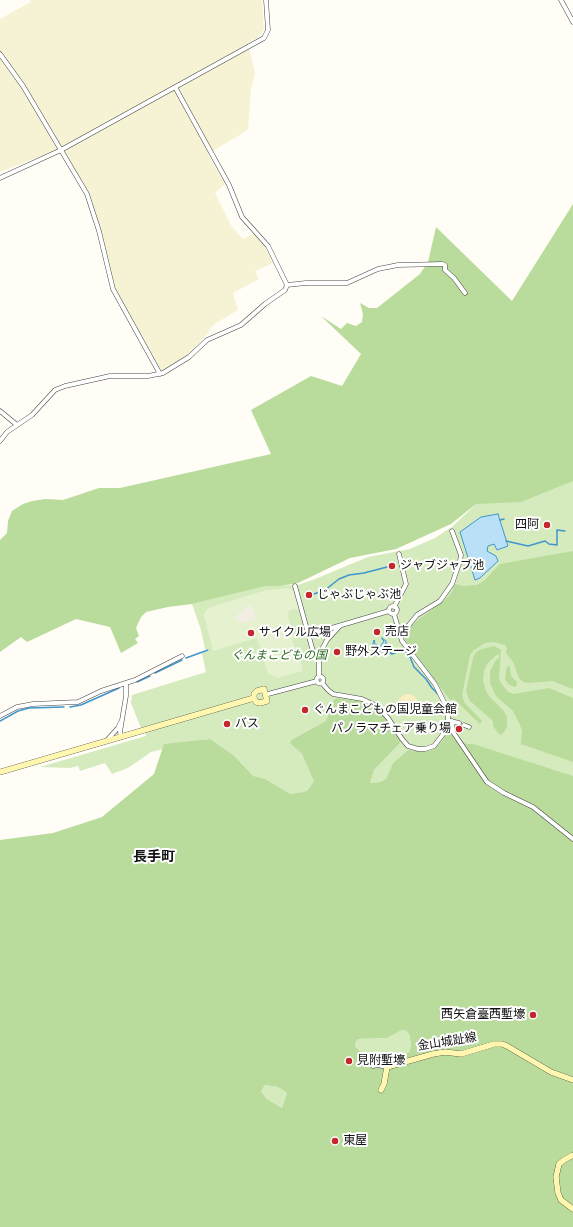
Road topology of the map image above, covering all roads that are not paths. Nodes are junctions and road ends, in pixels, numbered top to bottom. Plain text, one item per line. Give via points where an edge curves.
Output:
1 (266, 0) edge
2 (561, 0) edge
3 (573, 22) edge
4 (0, 54) edge
5 (176, 87) junction
6 (61, 150) junction
7 (0, 178) edge
8 (287, 285) junction
9 (465, 293) dead end
10 (160, 374) junction
11 (0, 411) edge
12 (17, 425) junction
13 (0, 441) edge
14 (452, 530) dead end
15 (399, 554) dead end
16 (295, 586) dead end
17 (394, 607) junction
18 (389, 611) junction
19 (394, 614) junction
20 (340, 626) junction
21 (399, 631) junction
22 (308, 635) junction
23 (182, 656) dead end
24 (319, 659) junction
25 (319, 676) junction
26 (317, 681) junction
27 (126, 683) junction
28 (322, 683) junction
29 (268, 694) dead end
30 (254, 698) dead end
31 (0, 716) edge
32 (122, 720) junction
33 (450, 721) junction
34 (459, 723) dead end
35 (464, 725) dead end
36 (469, 727) dead end
37 (121, 737) junction
38 (105, 742) junction
39 (0, 772) edge
40 (573, 839) edge
41 (373, 1066) dead end
42 (387, 1067) junction
43 (573, 1080) edge
44 (381, 1090) dead end
45 (573, 1155) edge
46 (573, 1209) edge

1 - 5 street via 268,30 264,38
2 - 3 street
4 - 6 street via 23,86
5 - 6 street
5 - 8 street via 229,185 242,216 268,246
6 - 7 street
6 - 10 street via 87,194 99,231 112,289
8 - 9 street via 347,284 378,269 398,265 442,264
8 - 10 street via 285,290 241,325 207,340 189,357
10 - 12 street via 110,376 58,388 32,415
11 - 12 street
12 - 13 street
14 - 21 street via 461,558 452,584 440,601 417,614 404,630
15 - 17 street via 406,584
16 - 22 street
17 - 18 street
17 - 19 street via 397,611
18 - 19 street
18 - 20 street
19 - 21 street
20 - 22 street
20 - 24 street via 327,640
21 - 33 street via 402,641 440,692
22 - 24 street via 314,655
23 - 27 street
24 - 25 street
25 - 26 street
25 - 28 street via 323,677
26 - 28 street
26 - 29 street
27 - 31 street via 78,702 33,704 17,707
27 - 32 street
28 - 33 street via 333,694 362,699 376,706 388,718 405,743 412,748 424,749 434,746
30 - 37 main road
32 - 37 street
32 - 38 street
33 - 34 street
33 - 40 street via 453,732 487,782 504,794 534,807
35 - 36 street
37 - 38 main road
38 - 39 main road
41 - 42 street
42 - 43 main road, 金山城趾線 via 433,1054 461,1054 499,1043 558,1075
42 - 44 main road
45 - 46 main road via 559,1164 556,1177 561,1200

